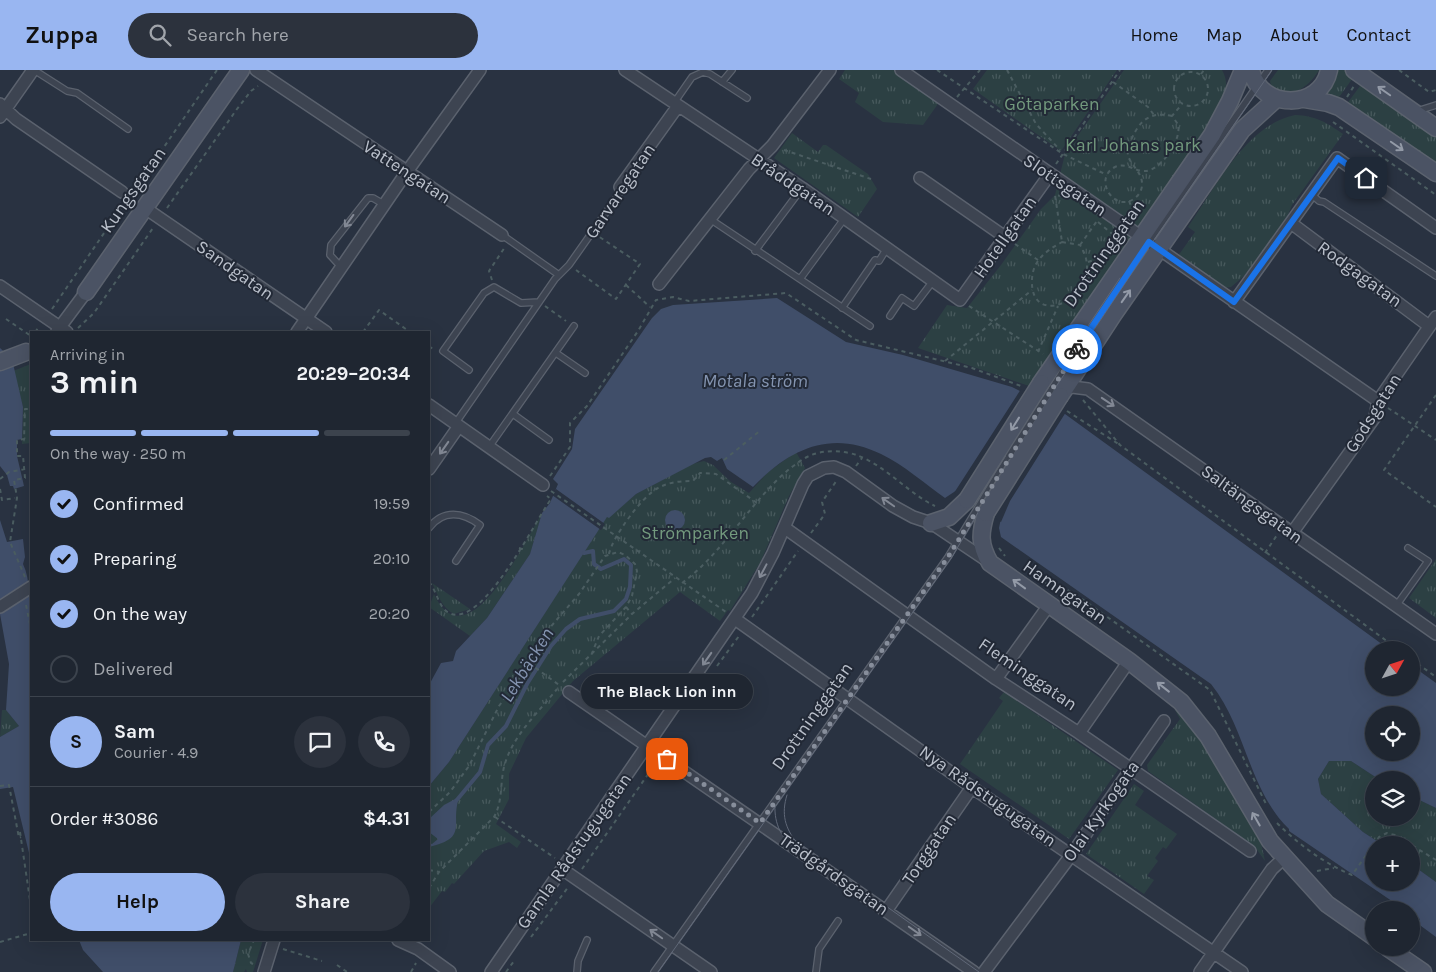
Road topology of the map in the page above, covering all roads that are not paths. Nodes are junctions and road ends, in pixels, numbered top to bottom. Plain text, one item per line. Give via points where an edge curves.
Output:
1 (33, 70) edge
2 (241, 70) edge
3 (256, 70) edge
4 (480, 70) edge
5 (625, 70) edge
6 (694, 70) edge
7 (732, 70) edge
8 (830, 70) edge
9 (901, 70) edge
10 (1268, 70) edge
11 (1329, 70) edge
12 (1244, 72) edge
13 (1358, 73) edge
14 (692, 78) junction
15 (722, 82) junction
16 (1258, 86) junction
17 (747, 98) dead end
18 (1276, 99) junction
19 (1304, 99) junction
20 (676, 105) junction
21 (1436, 105) edge
22 (2, 110) edge
23 (1414, 112) junction
24 (1436, 128) edge
25 (128, 129) dead end
26 (758, 160) junction
27 (406, 172) junction
28 (1050, 174) junction
29 (1436, 174) edge
30 (920, 178) dead end
31 (620, 188) joint
32 (802, 188) junction
33 (126, 194) road end
34 (1311, 194) junction
35 (385, 206) junction
36 (145, 208) junction
37 (710, 219) junction
38 (844, 219) junction
39 (1290, 224) junction
40 (1436, 228) edge
41 (1142, 234) junction
42 (1005, 237) junction
43 (506, 238) joint
44 (887, 248) junction
45 (755, 251) junction
46 (342, 268) junction
47 (559, 275) junction
48 (1436, 276) edge
49 (800, 279) junction
50 (933, 281) junction
51 (659, 284) dead end
52 (0, 286) edge
53 (86, 292) joint
54 (960, 300) joint
55 (539, 302) junction
56 (1234, 302) junction
57 (842, 308) junction
58 (890, 316) dead end
59 (306, 319) junction
60 (1433, 322) edge
61 (574, 326) road end
62 (870, 326) dead end
63 (62, 331) edge
64 (298, 331) edge
65 (324, 331) edge
66 (29, 351) edge
67 (556, 353) junction
68 (0, 362) edge
69 (469, 370) dead end
70 (585, 373) dead end
71 (1051, 393) junction
72 (1378, 401) junction
73 (430, 406) edge
74 (513, 414) junction
75 (457, 425) junction
76 (549, 440) dead end
77 (489, 447) junction
78 (430, 467) edge
79 (995, 479) junction
80 (543, 489) road end
81 (972, 506) junction
82 (931, 523) junction
83 (430, 527) edge
84 (785, 528) junction
85 (1287, 529) junction
86 (958, 541) junction
87 (1408, 548) dead end
88 (456, 561) dead end
89 (990, 563) junction
90 (30, 586) edge
91 (1049, 605) junction
92 (1396, 606) junction
93 (0, 607) edge
94 (908, 614) junction
95 (735, 619) junction
96 (1436, 634) edge
97 (1129, 661) junction
98 (996, 679) junction
99 (564, 689) road end
100 (850, 699) junction
101 (1164, 721) dead end
102 (1079, 733) junction
103 (650, 747) junction
104 (1131, 769) junction
105 (972, 787) junction
106 (760, 823) junction
107 (1250, 851) dead end
108 (1072, 854) junction
109 (1284, 858) junction
110 (564, 867) junction
111 (886, 911) junction
112 (838, 921) dead end
113 (1365, 931) edge
114 (587, 940) dead end
115 (400, 941) edge
116 (277, 944) edge
117 (673, 946) junction
118 (1214, 952) junction
119 (1399, 956) edge
120 (265, 970) edge
121 (1420, 971) edge
122 (450, 972) edge
123 (492, 972) edge
124 (577, 972) edge
125 (654, 972) edge
126 (711, 972) edge
127 (816, 972) edge
128 (974, 972) edge
129 (984, 972) edge
130 (1200, 972) edge
131 (1242, 972) edge

1 - 22 street
1 - 25 lane via 67,91 77,93
2 - 36 main road, Kungsgatan
3 - 27 street, Vattengatan
4 - 27 street
5 - 20 street, Bråddgatan
6 - 14 lane
7 - 15 lane
8 - 26 street
9 - 28 street, Slottsgatan
10 - 16 lane, Drottninggatan
11 - 19 main road via 1323,85
12 - 16 main road
12 - 41 main road, Drottninggatan via 1212,135
23 -> 13 main road
14 - 15 lane via 703,72
14 - 20 lane
15 - 17 lane
16 - 18 main road
16 - 41 lane, Drottninggatan
18 - 19 main road
18 - 41 main road, Drottninggatan
19 -> 29 main road via 1339,107
20 - 26 street, Bråddgatan
20 - 31 street, Garvaregatan
21 - 23 lane
22 - 33 street
23 - 24 main road
26 - 32 street, Bråddgatan
26 - 37 street
27 - 35 street
27 - 43 street, Vattengatan
28 - 41 street, Slottsgatan
28 - 42 street, Hotellgatan
30 - 42 street
31 - 47 lane, Garvaregatan via 619,194
32 - 38 street, Bråddgatan
32 - 45 lane
34 - 39 street
34 - 40 street via 1338,158
34 - 48 lane
35 - 46 street
35 -> 46 lane via 368,198 331,245 330,255
36 - 53 main road, Kungsgatan
36 - 59 street, Sandgatan
37 - 45 lane
37 - 51 street
38 - 44 street, Bråddgatan via 868,230
38 - 49 lane
39 - 56 street
39 - 60 street, Rodgagatan
41 - 56 street, Slottsgatan
41 - 71 main road, Drottninggatan
71 -> 41 main road, Drottninggatan via 1113,315
42 - 54 street, Hotellgatan
43 - 47 lane, Vattengatan
44 - 50 street, Bråddgatan
44 - 57 lane
45 - 49 lane
46 - 59 street
47 - 55 lane, Garvaregatan
49 - 57 lane
50 - 54 street, Bråddgatan
50 - 58 lane via 914,306 902,298
52 - 63 street
53 - 63 street, Kungsgatan
55 - 69 lane via 521,303 494,287 484,293 443,351
55 - 75 lane, Garvaregatan
56 - 72 street, Slottsgatan
57 - 62 lane
59 - 64 street
59 - 65 street, Sandgatan
60 - 72 street, Godsgatan
61 - 67 lane
66 - 68 main road
67 - 70 lane
67 - 74 lane
71 - 79 lane, Drottninggatan, bridge
71 -> 81 main road, Drottninggatan, bridge
71 - 81 main road, Drottninggatan, bridge
71 -> 85 street, Saltängsgatan via 1072,387 1088,389
72 - 85 street, Godsgatan via 1375,417
73 - 75 street
74 - 76 lane
74 - 77 lane
75 - 77 street
75 -> 78 street
77 - 80 street
79 - 81 lane, Drottninggatan
79 - 81 lane, Drottninggatan
81 - 82 main road, Drottninggatan
81 - 86 lane, Drottninggatan
81 - 89 main road, Drottninggatan via 982,550
82 -> 84 street, Hamngatan via 893,506 834,467 808,476
82 - 86 street, Hamngatan
83 - 88 lane via 443,515 454,514 469,517 480,525
84 - 94 street, Fleminggatan
84 -> 95 street, Gamla Rådstugugatan
85 - 92 street, Saltängsgatan
86 - 89 street, Hamngatan
86 - 94 lane, Drottninggatan
87 - 92 lane via 1428,561
91 -> 89 main road, Hamngatan
90 - 93 street
91 - 97 main road, Hamngatan
91 - 98 street
92 - 96 street, Saltängsgatan
94 - 98 street, Fleminggatan
94 - 100 lane, Drottninggatan
95 - 100 street, Nya Rådstugugatan
95 -> 103 street, Gamla Rådstugugatan
97 - 102 street
109 -> 97 main road, Hamngatan via 1261,828 1208,736 1190,712
98 - 102 street, Fleminggatan
99 - 103 street, Trädgårdsgatan
100 - 105 street, Nya Rådstugugatan
100 - 106 lane, Drottninggatan
101 - 104 street, Olai Kyrkogata
102 - 104 street, Fleminggatan
103 - 106 street, Trädgårdsgatan
103 - 110 street, Gamla Rådstugugatan
104 - 107 street, Fleminggatan
104 - 108 street, Olai Kyrkogata
105 - 108 street, Nya Rådstugugatan
105 - 111 street, Torggatan
106 - 111 street, Trädgårdsgatan
106 - 117 lane, Drottninggatan
108 - 118 street, Nya Rådstugugatan
108 - 129 street, Olai Kyrkogata
109 - 113 main road via 1327,904
109 - 118 street via 1272,869
117 -> 110 street
110 - 123 street, Gamla Rådstugugatan
111 -> 128 street, Trädgårdsgatan
112 - 127 lane via 819,949
114 - 124 lane
115 - 122 street via 418,949
116 - 120 street
117 - 125 lane, Drottninggatan
117 - 126 street
118 - 130 street
118 - 131 street, Nya Rådstugugatan
119 - 121 main road

